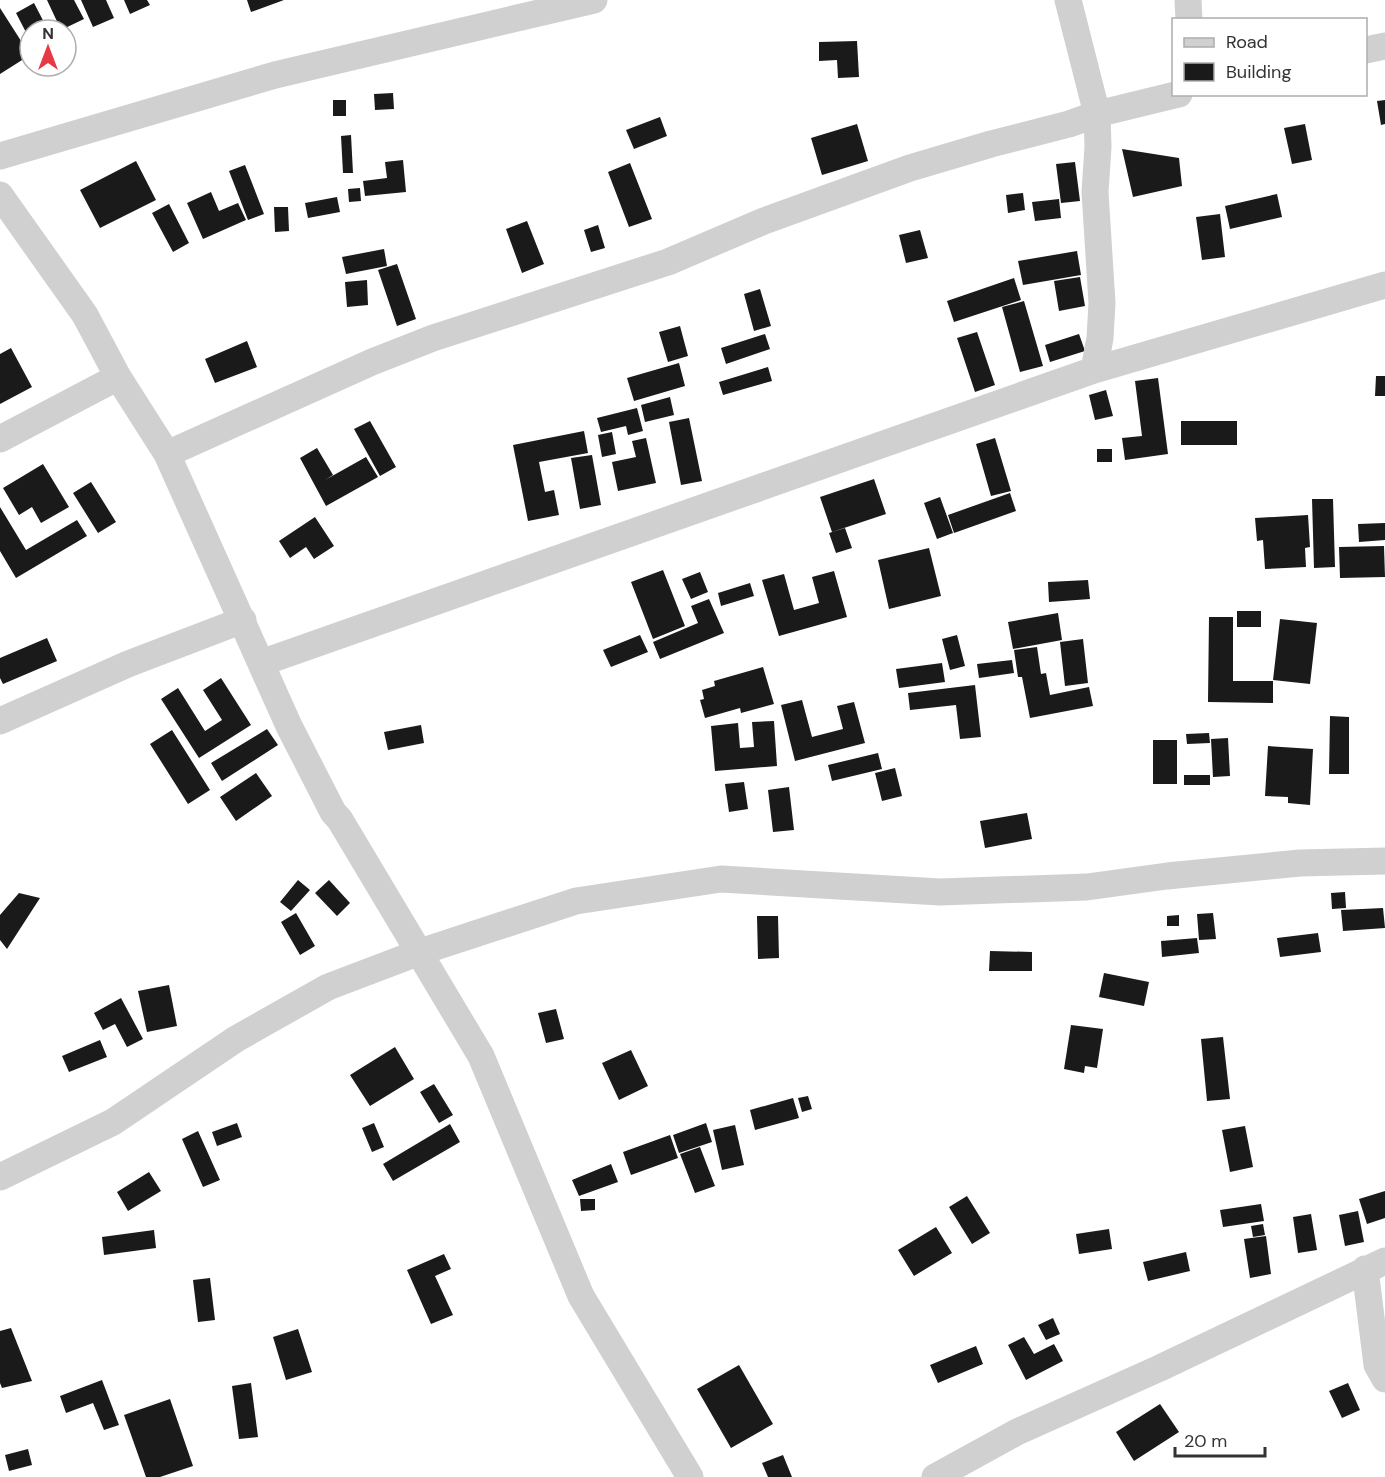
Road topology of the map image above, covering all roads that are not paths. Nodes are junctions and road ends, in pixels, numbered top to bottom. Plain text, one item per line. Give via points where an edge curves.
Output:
1 (594, 0) edge
2 (1068, 0) edge
3 (1188, 0) edge
4 (1189, 18) edge
5 (1385, 45) edge
6 (1367, 50) edge
7 (1172, 91) edge
8 (1097, 114) junction
9 (0, 156) edge
10 (2, 200) edge
11 (1385, 285) edge
12 (1094, 370) junction
13 (118, 376) junction
14 (0, 439) edge
15 (167, 454) junction
16 (243, 620) junction
17 (261, 663) junction
18 (0, 721) edge
19 (1385, 861) edge
20 (420, 952) junction
21 (0, 1177) edge
22 (1375, 1265) edge
23 (1385, 1379) edge
24 (690, 1477) edge
25 (935, 1477) edge

1 - 9 street via 275,75
2 - 8 street
3 - 4 street
5 - 6 street
7 - 8 street
8 - 12 street via 1095,192 1102,303
8 - 15 street via 910,168 764,221 668,262 433,338
10 - 13 street via 85,315
11 - 12 street
12 - 17 street
13 - 14 street
13 - 15 street
15 - 16 street
16 - 17 street
16 - 18 street via 128,664
17 - 20 street via 333,812
19 - 20 street via 1300,863 1087,887 940,892 721,879 576,901
20 - 21 street via 328,987 236,1039 113,1122
20 - 24 street via 481,1056 581,1296
22 - 23 street via 1377,1365
22 - 25 street via 1017,1432

